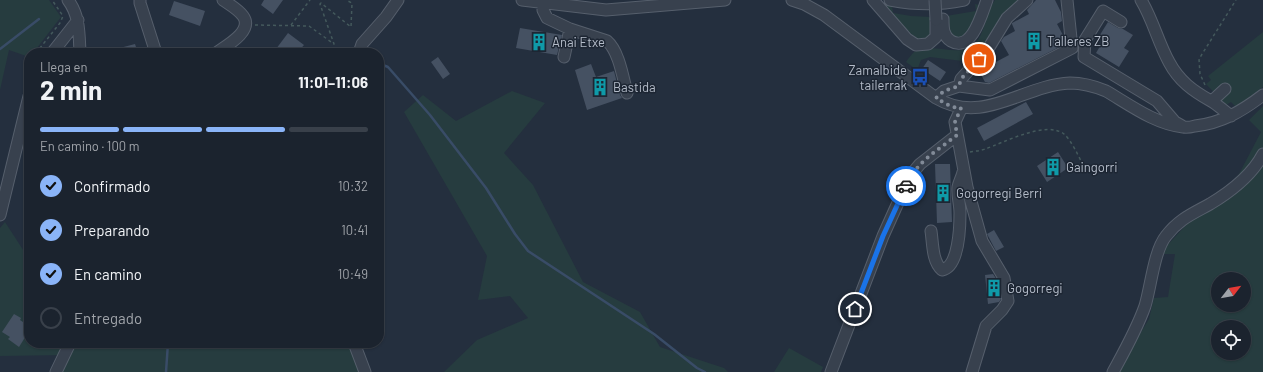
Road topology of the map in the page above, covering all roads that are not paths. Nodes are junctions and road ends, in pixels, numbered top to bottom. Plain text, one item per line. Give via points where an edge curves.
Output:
1 (68, 0) edge
2 (140, 0) edge
3 (223, 0) edge
4 (398, 0) edge
5 (522, 0) edge
6 (725, 0) edge
7 (792, 0) edge
8 (873, 0) edge
9 (890, 0) edge
10 (935, 0) edge
11 (942, 0) edge
12 (964, 0) edge
13 (987, 0) edge
14 (1027, 0) edge
15 (1067, 0) edge
16 (1141, 0) edge
17 (543, 3) junction
18 (78, 20) junction
19 (940, 20) junction
20 (1121, 22) dead end
21 (570, 29) junction
22 (56, 48) edge
23 (80, 48) edge
24 (154, 48) edge
25 (223, 48) edge
26 (363, 48) edge
27 (564, 57) dead end
28 (959, 86) junction
29 (1225, 89) dead end
30 (627, 94) dead end
31 (1263, 95) edge
32 (936, 98) junction
33 (1212, 101) junction
34 (961, 108) junction
35 (1231, 116) junction
36 (24, 117) edge
37 (1184, 128) junction
38 (957, 135) junction
39 (1263, 154) edge
40 (964, 172) junction
41 (0, 215) edge
42 (931, 231) dead end
43 (68, 348) edge
44 (356, 348) edge
45 (56, 372) edge
46 (365, 372) edge
47 (831, 372) edge
48 (972, 372) edge
49 (1114, 372) edge

1 - 18 street
2 - 24 street
3 - 25 street via 244,17 246,25 238,38
4 - 26 street
5 - 17 street
6 - 17 street via 606,10
7 - 32 street via 824,15
8 - 19 street via 907,39 916,45 928,44 936,37
9 - 12 street via 927,4
10 - 19 street, bridge
11 - 19 street
13 - 19 street via 971,38 962,44 946,38
14 - 28 street via 1007,18 988,49 961,79
15 - 28 street via 1072,48 990,90
16 - 33 street via 1174,70 1193,91
17 - 21 street via 547,18
18 - 22 street
18 - 23 street
20 - 37 street via 1103,11 1085,40 1084,57 1157,101 1175,122
21 - 27 street
21 - 30 street via 610,43 621,69
28 - 32 street via 944,91
29 - 33 street
31 - 35 street
32 - 34 street via 952,107
33 - 35 street
34 - 37 street via 984,107 1071,83 1106,91 1154,119
34 - 38 street via 955,122
35 - 37 street
36 - 41 street
38 - 40 street
38 - 47 street via 920,164 910,176 883,236
39 - 49 street via 1246,176 1222,196 1178,222 1164,238 1144,308
40 - 42 street via 958,188 960,232 950,265 942,270 936,261
40 - 48 street via 982,241 1004,278 1008,301 986,326
43 - 45 street
44 - 46 street

